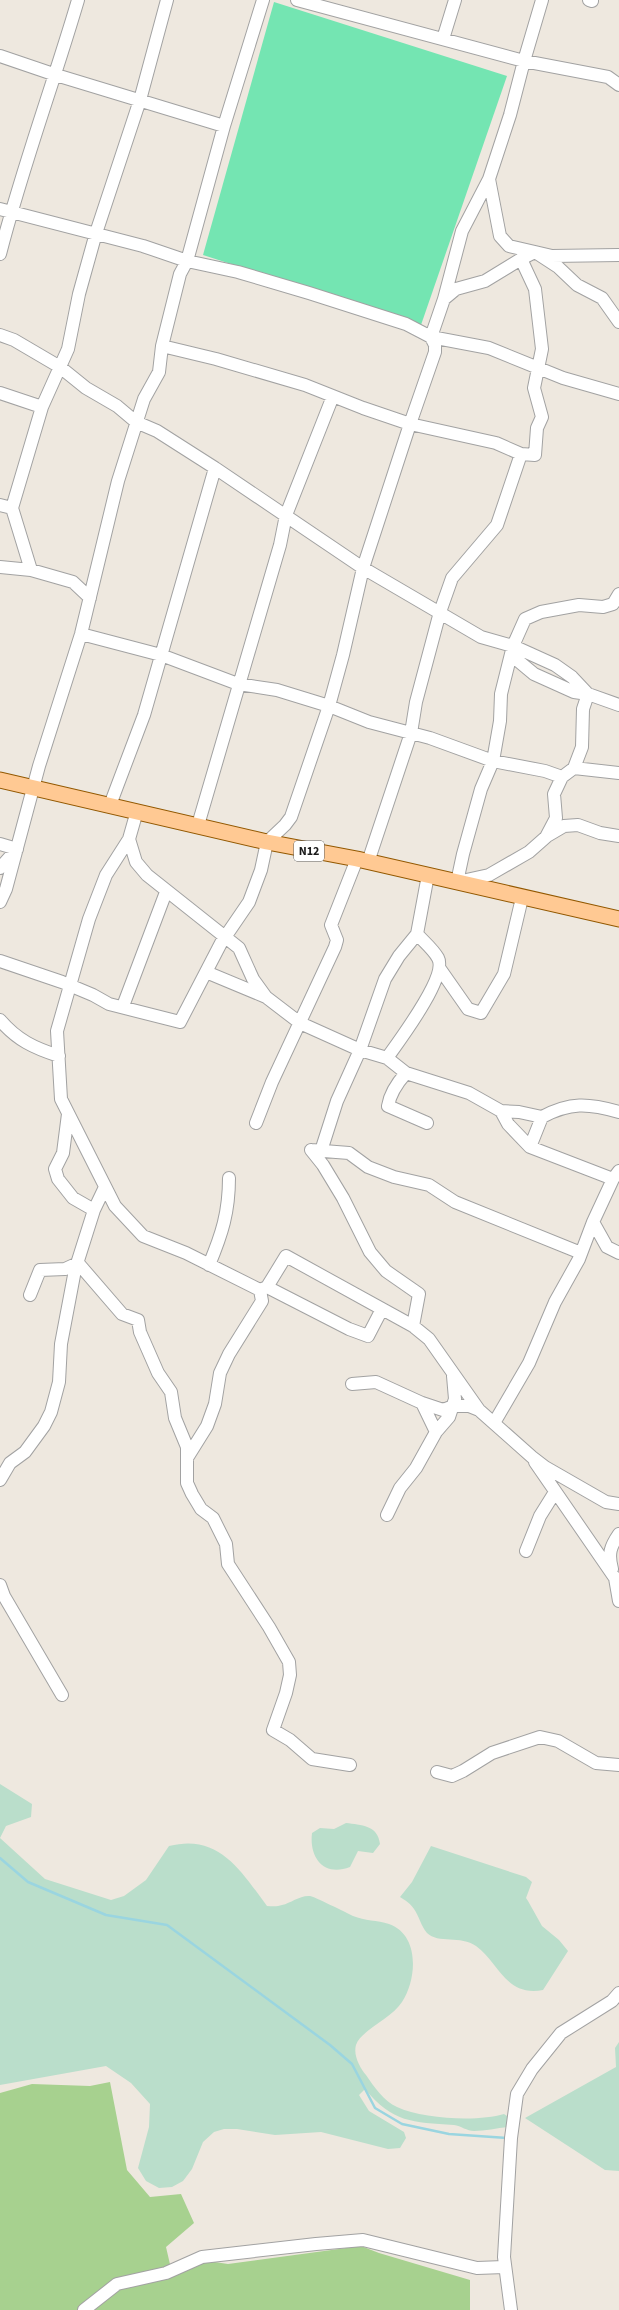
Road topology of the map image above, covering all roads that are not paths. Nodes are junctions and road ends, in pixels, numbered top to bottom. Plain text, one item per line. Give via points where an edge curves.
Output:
1 (78, 0) edge
2 (167, 0) edge
3 (263, 0) edge
4 (297, 0) edge
5 (455, 0) edge
6 (542, 0) edge
7 (443, 39) junction
8 (0, 56) edge
9 (524, 61) junction
10 (56, 75) junction
11 (619, 85) edge
12 (140, 100) junction
13 (224, 126) junction
14 (489, 179) junction
15 (5, 211) edge
16 (96, 233) junction
17 (535, 252) junction
18 (0, 254) edge
19 (619, 255) edge
20 (521, 259) junction
21 (187, 261) junction
22 (444, 299) junction
23 (619, 322) edge
24 (0, 335) edge
25 (431, 337) junction
26 (162, 346) junction
27 (60, 367) junction
28 (539, 369) junction
29 (0, 393) edge
30 (333, 396) junction
31 (617, 396) edge
32 (42, 407) junction
33 (136, 422) junction
34 (410, 424) junction
35 (521, 454) junction
36 (216, 468) junction
37 (0, 505) edge
38 (12, 508) junction
39 (286, 515) junction
40 (0, 567) edge
41 (363, 568) junction
42 (31, 570) junction
43 (619, 594) edge
44 (90, 598) junction
45 (440, 612) junction
46 (81, 634) junction
47 (512, 651) junction
48 (161, 655) junction
49 (238, 684) junction
50 (588, 694) junction
51 (328, 706) junction
52 (619, 706) edge
53 (411, 733) junction
54 (493, 761) junction
55 (574, 768) junction
56 (619, 773) edge
57 (562, 778) junction
58 (0, 780) edge
59 (33, 789) junction
60 (110, 805) junction
61 (137, 811) junction
62 (198, 825) junction
63 (619, 836) edge
64 (546, 837) junction
65 (129, 839) junction
66 (267, 842) junction
67 (0, 844) edge
68 (17, 849) junction
69 (362, 860) junction
70 (0, 868) edge
71 (428, 875) junction
72 (457, 882) junction
73 (166, 892) junction
74 (522, 898) junction
75 (0, 902) edge
76 (619, 919) edge
77 (417, 934) junction
78 (225, 936) junction
79 (0, 961) edge
80 (440, 969) junction
81 (206, 972) junction
82 (71, 986) junction
83 (266, 998) junction
84 (123, 1006) junction
85 (0, 1020) edge
86 (300, 1023) junction
87 (0, 1034) edge
88 (31, 1047) junction
89 (360, 1050) junction
90 (59, 1056) junction
91 (387, 1058) junction
92 (406, 1073) junction
93 (500, 1111) junction
94 (619, 1112) edge
95 (68, 1114) junction
96 (542, 1118) junction
97 (256, 1123) dead end
98 (427, 1123) dead end
99 (530, 1147) junction
100 (321, 1151) junction
101 (617, 1175) edge
102 (229, 1178) dead end
103 (105, 1187) junction
104 (94, 1210) junction
105 (592, 1222) junction
106 (581, 1253) junction
107 (619, 1253) edge
108 (78, 1263) junction
109 (210, 1265) junction
110 (264, 1289) junction
111 (30, 1295) dead end
112 (382, 1308) junction
113 (413, 1326) junction
114 (453, 1375) junction
115 (352, 1384) dead end
116 (422, 1403) junction
117 (453, 1406) junction
118 (479, 1410) junction
119 (494, 1423) junction
120 (436, 1432) junction
121 (532, 1457) junction
122 (186, 1459) junction
123 (0, 1480) edge
124 (555, 1492) junction
125 (619, 1504) edge
126 (387, 1515) dead end
127 (619, 1534) edge
128 (526, 1551) dead end
129 (615, 1578) junction
130 (0, 1585) edge
131 (619, 1602) edge
132 (62, 1695) dead end
133 (350, 1765) dead end
134 (619, 1765) edge
135 (437, 1772) dead end
136 (619, 1993) edge
137 (504, 2267) junction
138 (84, 2310) edge
139 (511, 2310) edge

1 - 10 street
2 - 12 street
3 - 13 street
4 - 7 street
5 - 7 street
6 - 9 street
7 - 9 street
8 - 10 street
9 - 11 street via 608,77
9 - 14 street
10 - 12 street
10 - 15 street
12 - 13 street
12 - 16 street
13 - 21 street
14 - 17 street via 500,236 509,246
14 - 22 street via 462,231
15 - 16 street
15 - 18 street
16 - 21 street
16 - 27 street via 79,294 68,349
17 - 19 street via 552,256
17 - 20 street
17 - 23 street via 558,267 577,285 602,298
20 - 22 street via 485,281 456,289
20 - 28 street via 536,289 542,349
21 - 25 street via 238,272 309,293 406,324
21 - 26 street via 180,274
22 - 25 street
24 - 27 street via 14,340
25 - 28 street via 489,348
25 - 34 street via 435,345 434,352
26 - 30 street via 305,385
26 - 33 street via 158,372
27 - 32 street
27 - 33 street
28 - 31 street
28 - 35 street via 534,388 542,417 537,428 535,454
29 - 32 street
30 - 34 street
30 - 39 street
32 - 38 street
33 - 36 street via 157,431
33 - 44 street via 118,481
34 - 35 street via 496,443
34 - 41 street
35 - 45 street via 497,525 452,578
36 - 39 street
36 - 48 street
37 - 38 street
38 - 42 street
39 - 41 street
39 - 49 street via 280,545
40 - 42 street
41 - 45 street
41 - 51 street via 343,655
42 - 44 street via 73,582
43 - 47 street via 613,604 603,607 579,606 541,612 525,619
44 - 46 street
45 - 47 street via 481,637
45 - 53 street via 416,702
46 - 48 street
46 - 59 street
47 - 50 street via 555,665 572,677
47 - 50 street via 534,674 574,692
47 - 54 street via 501,694 500,721
48 - 49 street
48 - 60 street via 144,715
49 - 51 street via 277,690
49 - 62 street
50 - 52 street
50 - 55 street via 583,709 582,747
51 - 53 street via 369,722
51 - 66 street via 291,817
53 - 54 street
53 - 69 street
54 - 57 street
54 - 72 street via 482,789
55 - 56 street
55 - 57 street
57 - 64 street via 554,794 556,818
58 - 59 main road, N12
59 - 60 main road, N12
59 - 68 street
60 - 61 main road, N12
61 - 62 main road, N12
61 - 65 street
62 - 66 main road, N12
63 - 64 street via 600,833 578,825 564,826
64 - 72 street via 529,852 489,875
65 - 73 street via 136,862
65 - 82 street via 106,875 89,919
66 - 69 main road, N12
66 - 78 street via 261,870 249,902
67 - 68 street
68 - 70 street
68 - 75 street
69 - 71 main road, N12
69 - 86 street via 331,925 338,940
71 - 72 main road, N12
71 - 77 street
72 - 74 main road, N12
73 - 78 street
73 - 84 street
74 - 76 main road, N12
74 - 80 street via 504,974 481,1013 468,1009
77 - 80 street via 438,958
77 - 89 street via 398,956 385,979
78 - 81 street
78 - 83 street via 239,948 253,979
79 - 82 street
80 - 91 street via 422,1006
81 - 83 street
81 - 84 street via 180,1022
82 - 84 street via 109,1004
82 - 90 street via 58,1031
83 - 86 street
85 - 88 street via 8,1030
86 - 89 street
86 - 97 street
87 - 88 street
88 - 90 street
89 - 91 street
89 - 100 street via 337,1101
90 - 95 street via 61,1099
91 - 92 street
92 - 93 street via 469,1093
92 - 98 street via 398,1081 388,1106
93 - 96 street via 519,1112
93 - 99 street via 508,1124
94 - 96 street via 598,1106 578,1105 558,1109
95 - 103 street
95 - 104 street via 63,1153 55,1169 58,1179 73,1198
96 - 99 street
99 - 101 street
100 - 106 street via 349,1153 368,1167 394,1177 429,1185 455,1202
100 - 113 street via 311,1150 343,1198 370,1252 386,1271 419,1294
101 - 105 street
102 - 109 street via 229,1200 224,1228
103 - 104 street
103 - 109 street via 115,1206 143,1236
104 - 108 street
105 - 106 street
105 - 107 street via 607,1247
106 - 119 street via 555,1302 529,1363
108 - 111 street via 65,1269 40,1270
108 - 122 street via 122,1314 138,1320 140,1332 158,1373 172,1392 175,1418 185,1439
108 - 123 street via 61,1344 59,1382 51,1412 25,1452 10,1463
109 - 110 street
110 - 112 street via 368,1336
110 - 112 street via 286,1256
110 - 122 street via 262,1301 220,1373 215,1404
112 - 113 street
113 - 114 street via 429,1339
114 - 117 street
114 - 118 street
115 - 116 street via 376,1382
116 - 117 street via 444,1410
116 - 120 street
117 - 118 street via 469,1406
117 - 120 street via 449,1417
118 - 119 street
119 - 121 street
120 - 126 street via 416,1468 400,1488
121 - 124 street
121 - 125 street via 606,1502
122 - 133 street via 187,1483 196,1503 213,1518 226,1544 228,1564 289,1662 290,1675 286,1693 273,1730 312,1758
124 - 128 street via 540,1516
124 - 129 street
127 - 129 street via 610,1547 609,1557
129 - 131 street
130 - 132 street
134 - 135 street via 596,1763 558,1741 540,1737 492,1753 452,1776
136 - 137 street via 612,2001 561,2033 532,2069 518,2094 511,2138
137 - 138 street via 477,2268 363,2240 323,2243 202,2257 166,2273 116,2284
137 - 139 street

